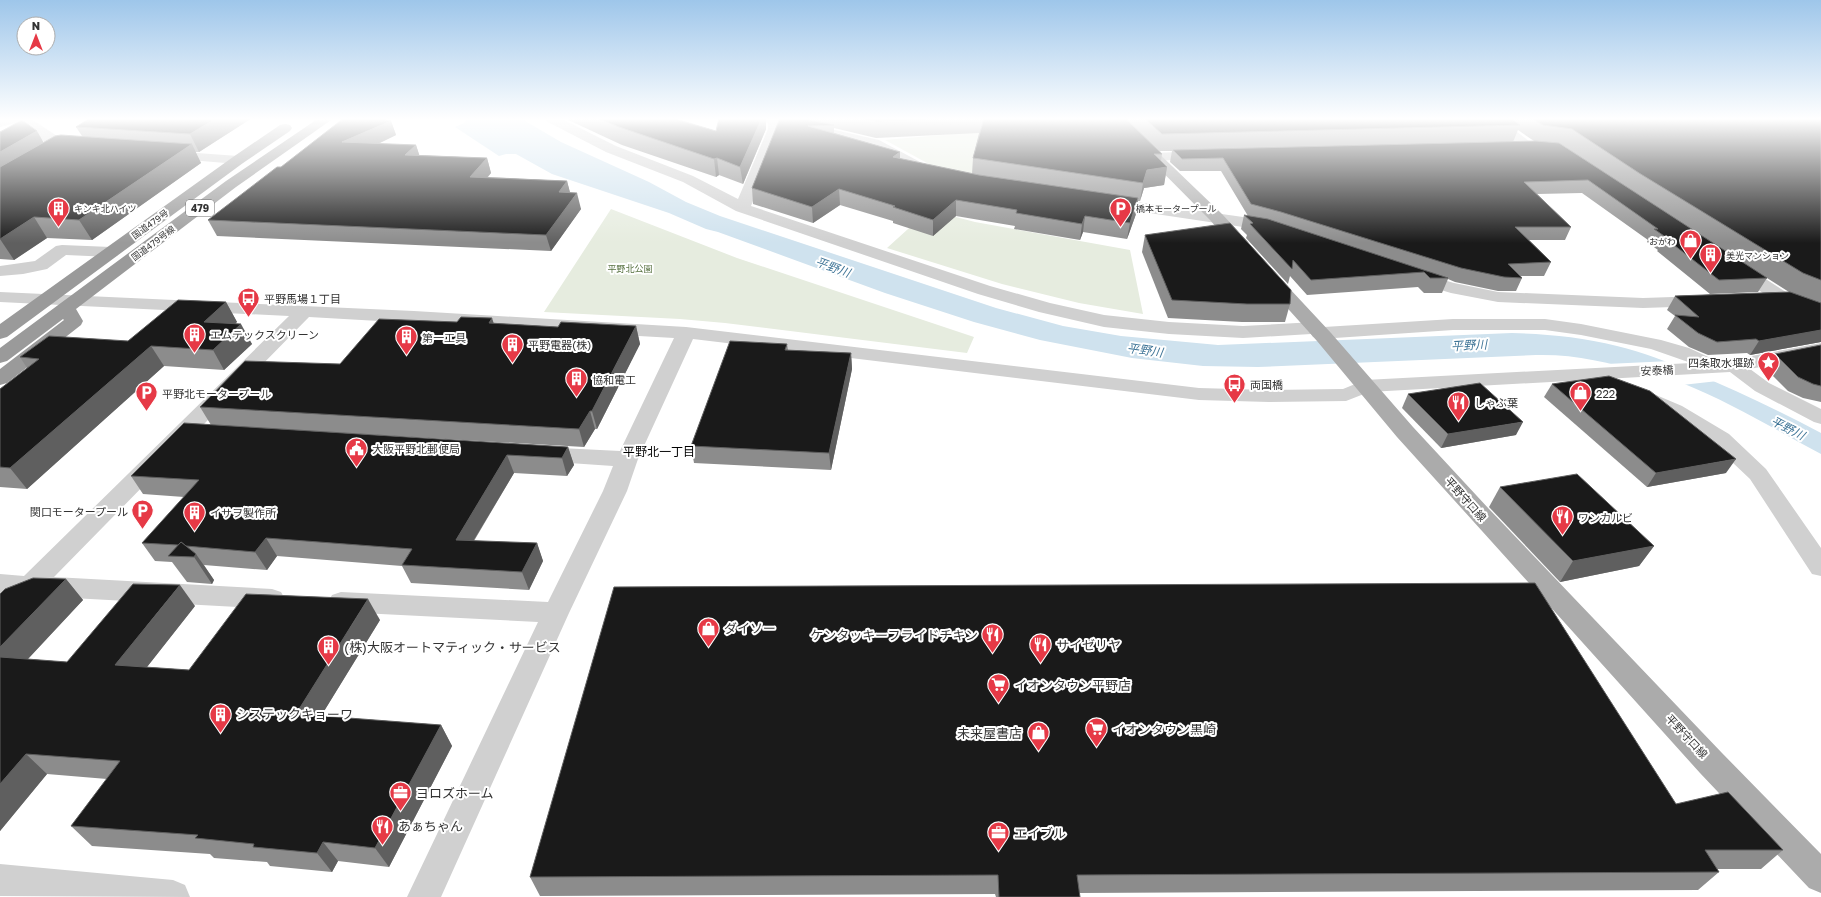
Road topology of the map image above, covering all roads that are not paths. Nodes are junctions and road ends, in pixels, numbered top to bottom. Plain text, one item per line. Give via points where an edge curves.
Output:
1 (238, 160) edge
2 (266, 160) edge
3 (639, 160) edge
4 (762, 160) edge
5 (906, 160) edge
6 (1158, 160) edge
7 (948, 178) edge
8 (1096, 201) edge
9 (742, 208) junction
10 (1216, 217) junction
11 (1286, 234) edge
12 (111, 252) junction
13 (1724, 260) edge
14 (0, 271) edge
15 (1398, 271) edge
16 (0, 297) edge
17 (1784, 298) junction
18 (47, 299) junction
19 (1752, 299) edge
20 (1721, 300) edge
21 (71, 304) junction
22 (304, 312) junction
23 (1821, 312) edge
24 (0, 314) edge
25 (0, 333) edge
26 (686, 333) junction
27 (1320, 333) junction
28 (1821, 350) edge
29 (0, 357) edge
30 (1719, 367) junction
31 (1626, 378) junction
32 (0, 379) edge
33 (1360, 379) junction
34 (1821, 417) edge
35 (183, 432) junction
36 (207, 434) edge
37 (524, 453) edge
38 (627, 459) junction
39 (1821, 567) edge
40 (0, 584) edge
41 (28, 587) junction
42 (556, 613) junction
43 (0, 615) edge
44 (1821, 877) edge
45 (0, 880) edge
46 (172, 897) edge
47 (424, 897) edge

1 - 12 highway, 国道479号 / 479
2 - 21 highway, 国道479号線 / 479
3 - 9 street via 688,179
4 - 9 street
5 - 7 street via 933,174
6 - 10 main road, 平野守口線
8 - 10 street
9 - 27 street via 984,290 1104,321 1169,328
10 - 11 street
10 - 27 main road, 平野守口線
12 - 14 street via 62,250 41,265 23,270
12 - 18 highway, 国道479号 / 479
13 - 17 street
15 - 20 street via 1451,288 1498,297 1643,303
16 - 18 street
17 - 19 street
17 - 23 street
18 - 21 street
18 - 24 highway
18 - 25 highway, 国道479号 / 479
21 - 22 street
21 - 29 highway, 国道479号線 / 479
21 - 32 highway via 74,321
22 - 26 street
22 - 35 street
26 - 33 street via 1199,394 1346,395
26 - 38 street
27 - 30 street via 1447,325 1533,324 1585,329 1661,346
27 - 33 main road, 平野守口線
28 - 30 street, 安泰橋
30 - 31 street, 安泰橋
30 - 34 street
31 - 33 street via 1591,374
31 - 39 street via 1721,439 1758,474
33 - 44 main road, 平野守口線 via 1480,515
35 - 36 street
35 - 41 street
37 - 38 street
38 - 42 street via 615,491
40 - 41 street
41 - 42 street
41 - 43 street
42 - 47 street
45 - 46 street

